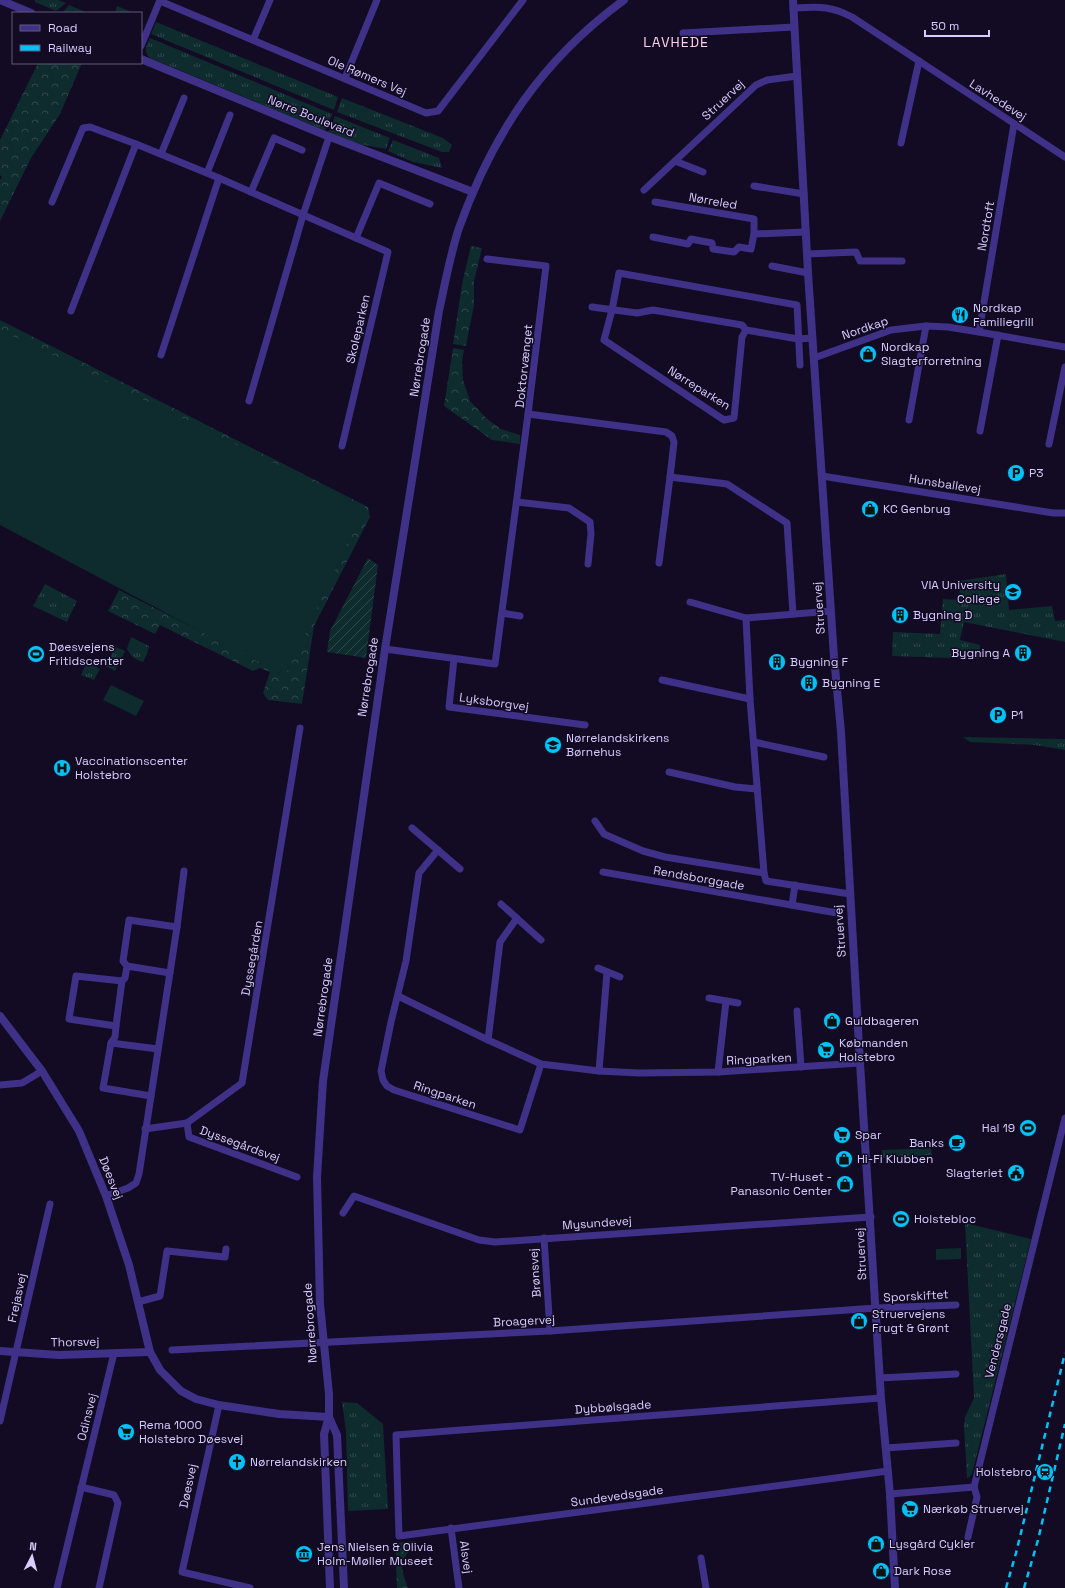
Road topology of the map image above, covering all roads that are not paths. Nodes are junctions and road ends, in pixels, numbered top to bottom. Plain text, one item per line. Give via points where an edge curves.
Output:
1 (0, 0) edge
2 (160, 0) edge
3 (270, 0) edge
4 (377, 0) edge
5 (523, 0) edge
6 (624, 0) edge
7 (793, 4) edge
8 (29, 12) edge
9 (794, 27) junction
10 (684, 33) dead end
11 (253, 40) junction
12 (142, 44) edge
13 (142, 59) edge
14 (919, 62) junction
15 (797, 76) junction
16 (345, 78) junction
17 (184, 98) dead end
18 (230, 115) dead end
19 (1014, 124) junction
20 (329, 137) junction
21 (900, 143) dead end
22 (136, 144) junction
23 (302, 150) dead end
24 (161, 154) junction
25 (1065, 157) edge
26 (675, 161) junction
27 (703, 172) dead end
28 (207, 173) junction
29 (219, 178) junction
30 (754, 186) dead end
31 (644, 190) dead end
32 (251, 192) junction
33 (473, 192) junction
34 (804, 194) junction
35 (52, 202) dead end
36 (655, 202) dead end
37 (430, 204) dead end
38 (303, 215) junction
39 (806, 232) junction
40 (754, 234) junction
41 (653, 237) dead end
42 (356, 238) junction
43 (807, 254) junction
44 (487, 259) dead end
45 (902, 262) dead end
46 (772, 266) dead end
47 (808, 273) junction
48 (592, 307) dead end
49 (612, 310) junction
50 (71, 311) dead end
51 (926, 326) junction
52 (746, 330) junction
53 (979, 332) junction
54 (998, 335) junction
55 (812, 338) junction
56 (798, 339) junction
57 (1065, 347) edge
58 (161, 356) dead end
59 (814, 358) junction
60 (800, 365) dead end
61 (1065, 367) edge
62 (249, 401) dead end
63 (528, 414) junction
64 (909, 420) dead end
65 (980, 432) dead end
66 (1049, 444) dead end
67 (342, 446) dead end
68 (822, 476) junction
69 (670, 477) junction
70 (516, 502) junction
71 (1065, 513) edge
72 (659, 563) dead end
73 (588, 564) dead end
74 (690, 602) dead end
75 (831, 611) junction
76 (502, 613) junction
77 (793, 614) junction
78 (520, 616) dead end
79 (746, 618) junction
80 (385, 649) junction
81 (454, 659) junction
82 (662, 680) dead end
83 (750, 699) junction
84 (585, 725) dead end
85 (300, 728) dead end
86 (754, 742) junction
87 (824, 757) dead end
88 (669, 772) dead end
89 (757, 789) junction
90 (595, 821) dead end
91 (412, 828) dead end
92 (438, 850) junction
93 (460, 869) dead end
94 (184, 871) dead end
95 (602, 872) dead end
96 (764, 873) junction
97 (795, 885) junction
98 (850, 894) junction
99 (501, 904) dead end
100 (792, 905) junction
101 (836, 913) dead end
102 (517, 918) junction
103 (177, 927) junction
104 (542, 940) dead end
105 (127, 966) junction
106 (598, 968) dead end
107 (607, 972) junction
108 (170, 973) junction
109 (620, 976) dead end
110 (122, 982) junction
111 (398, 996) junction
112 (709, 998) dead end
113 (726, 1001) junction
114 (738, 1003) dead end
115 (797, 1011) dead end
116 (0, 1016) edge
117 (116, 1026) junction
118 (488, 1040) junction
119 (111, 1043) junction
120 (158, 1049) junction
121 (541, 1064) junction
122 (860, 1064) junction
123 (801, 1068) junction
124 (42, 1071) junction
125 (599, 1072) junction
126 (718, 1072) junction
127 (0, 1085) edge
128 (151, 1096) junction
129 (1065, 1118) edge
130 (188, 1123) junction
131 (146, 1129) junction
132 (297, 1176) dead end
133 (106, 1196) junction
134 (50, 1204) dead end
135 (343, 1213) dead end
136 (871, 1217) junction
137 (544, 1238) junction
138 (226, 1249) dead end
139 (138, 1302) junction
140 (956, 1305) dead end
141 (876, 1308) junction
142 (550, 1330) junction
143 (323, 1342) junction
144 (172, 1350) dead end
145 (0, 1352) edge
146 (150, 1352) junction
147 (16, 1353) junction
148 (114, 1353) junction
149 (956, 1374) dead end
150 (880, 1378) junction
151 (882, 1398) junction
152 (218, 1404) junction
153 (329, 1417) junction
154 (0, 1421) edge
155 (956, 1443) dead end
156 (886, 1448) junction
157 (888, 1471) junction
158 (397, 1485) joint
159 (81, 1487) junction
160 (974, 1487) junction
161 (890, 1494) junction
162 (451, 1528) junction
163 (968, 1537) dead end
164 (701, 1558) dead end
165 (56, 1588) edge
166 (99, 1588) edge
167 (250, 1588) edge
168 (330, 1588) edge
169 (344, 1588) edge
170 (459, 1588) edge
171 (706, 1588) edge
172 (895, 1588) edge

1 - 8 street
2 - 11 street, Ole Rømers Vej
2 - 12 street
3 - 11 street
4 - 16 street
5 - 16 street, Ole Rømers Vej via 438,111 426,113
6 - 33 street, Nørrebrogade via 562,53 530,91 507,124 482,169
7 - 9 street, Struervej
7 - 14 street, Lavhedevej via 840,10
9 - 10 street
9 - 15 street, Struervej
11 - 16 street, Ole Rømers Vej
13 - 20 street, Nørre Boulevard
14 - 19 street, Lavhedevej
14 - 21 street
15 - 26 street, Struervej via 767,80 756,85
15 - 34 street, Struervej
17 - 24 street
18 - 28 street
19 - 25 street, Lavhedevej
19 - 53 street, Nordtoft
20 - 33 street, Nørre Boulevard
20 - 38 street
22 - 24 street, Skoleparken
22 - 35 street, Skoleparken via 90,127 83,128
22 - 50 street
23 - 32 street via 274,138
24 - 28 street, Skoleparken
26 - 27 street
26 - 31 street, Struervej
28 - 29 street, Skoleparken
29 - 32 street, Skoleparken
29 - 58 street
30 - 34 street
32 - 38 street, Skoleparken
33 - 80 street, Nørrebrogade via 457,236 440,304
34 - 39 street, Struervej
36 - 40 street, Nørreled via 754,219
37 - 42 street via 379,183
38 - 42 street, Skoleparken
38 - 62 street
39 - 40 street
39 - 43 street, Struervej
40 - 41 street via 751,249 739,247 734,252 712,249 712,243 691,239 688,244
42 - 67 street, Skoleparken via 388,252
43 - 45 street via 856,252 860,261
43 - 47 street, Struervej
44 - 63 street, Doktorvænget via 546,266
46 - 47 street
47 - 55 street, Struervej
48 - 49 street
49 - 52 street via 637,313 653,310 742,325
49 - 52 street, Nørreparken via 604,340 724,420 734,418 742,337
49 - 56 street, Nørreparken via 619,273 797,305
51 - 53 street, Nordkap
51 - 59 street, Nordkap via 891,330
51 - 64 street
52 - 56 street
53 - 54 street, Nordkap
54 - 57 street, Nordkap
54 - 65 street
55 - 56 street
55 - 59 street, Struervej
56 - 60 street, Nørreparken
59 - 68 street, Struervej
61 - 66 street
63 - 69 street, Doktorvænget via 666,432 672,436 674,442
63 - 70 street
68 - 71 street, Hunsballevej
68 - 75 street, Struervej
69 - 72 street, Doktorvænget
69 - 77 street via 727,484 787,523
70 - 73 street via 569,508 590,522
70 - 76 street
74 - 79 street
75 - 77 street
75 - 98 street, Struervej
76 - 78 street
76 - 81 street via 495,664
77 - 79 street
79 - 83 street
80 - 81 street
80 - 143 street, Nørrebrogade via 323,1081 317,1178 319,1297
81 - 84 street, Lyksborgvej via 449,707
82 - 83 street
83 - 86 street
85 - 130 street, Dyssegården via 242,1083
86 - 87 street
86 - 89 street
88 - 89 street via 735,787
89 - 96 street
90 - 96 street, Rendsborggade via 604,834 643,851
91 - 92 street
92 - 93 street
92 - 111 street, Ringparken via 419,873
94 - 103 street
95 - 100 street, Rendsborggade
96 - 97 street, Rendsborggade via 766,881
97 - 98 street, Rendsborggade
97 - 100 street
98 - 122 street, Struervej
99 - 102 street
100 - 101 street, Rendsborggade
102 - 104 street
102 - 118 street via 500,942
103 - 105 street via 129,920 123,961
103 - 108 street
105 - 108 street
105 - 110 street
106 - 107 street
107 - 109 street
107 - 125 street
108 - 120 street
110 - 117 street
110 - 117 street via 76,976 69,1019
111 - 118 street, Ringparken
111 - 121 street, Ringparken via 381,1071 387,1086 394,1090 520,1130
112 - 113 street
113 - 114 street
113 - 126 street, Ringparken
115 - 123 street, Ringparken
116 - 124 street, Døesvej
117 - 119 street
118 - 121 street, Ringparken
119 - 120 street
119 - 128 street via 104,1088
120 - 128 street
121 - 125 street, Ringparken
122 - 123 street, Ringparken
122 - 136 street, Struervej
123 - 126 street, Ringparken
124 - 127 street via 22,1083
124 - 133 street, Døesvej via 79,1131
125 - 126 street, Ringparken
128 - 131 street
129 - 160 street, Vendersgade
130 - 131 street, Dyssegården
130 - 132 street, Dyssegårdsvej via 189,1137
131 - 133 street via 136,1184
133 - 139 street, Døesvej via 129,1265
134 - 147 street, Frejasvej
135 - 137 street, Mysundevej via 354,1196 479,1240 495,1242
136 - 137 street, Mysundevej
136 - 141 street, Struervej
137 - 142 street, Brønsvej
138 - 139 street via 225,1257 167,1251 160,1296
139 - 146 street, Døesvej
140 - 141 street, Sporskiftet
141 - 142 street, Broagervej
141 - 150 street, Struervej
142 - 143 street, Broagervej
143 - 144 street, Broagervej
143 - 153 street, Nørrebrogade
145 - 147 street, Thorsvej
146 - 148 street, Thorsvej
146 - 152 street, Døesvej via 160,1370 181,1391 196,1399
147 - 148 street, Thorsvej
147 - 154 street, Frejasvej
148 - 159 street, Odinsvej
149 - 150 street
150 - 151 street, Struervej
151 - 156 street, Struervej
151 - 158 street, Dybbølsgade via 396,1435
152 - 153 street, Døesvej via 279,1414
152 - 167 street, Døesvej via 182,1572
153 - 168 street, Nørrebrogade via 324,1434
153 - 169 street, Nørrebrogade via 337,1435
155 - 156 street
156 - 157 street, Struervej
157 - 161 street, Struervej
157 - 162 street, Sundevedsgade
158 - 162 street, Sundevedsgade via 399,1536
159 - 165 street, Odinsvej
159 - 166 street via 114,1495 118,1503
160 - 161 street
160 - 163 street, Vendersgade via 977,1497
161 - 172 street, Struervej
162 - 170 street, Alsvej
164 - 171 street

